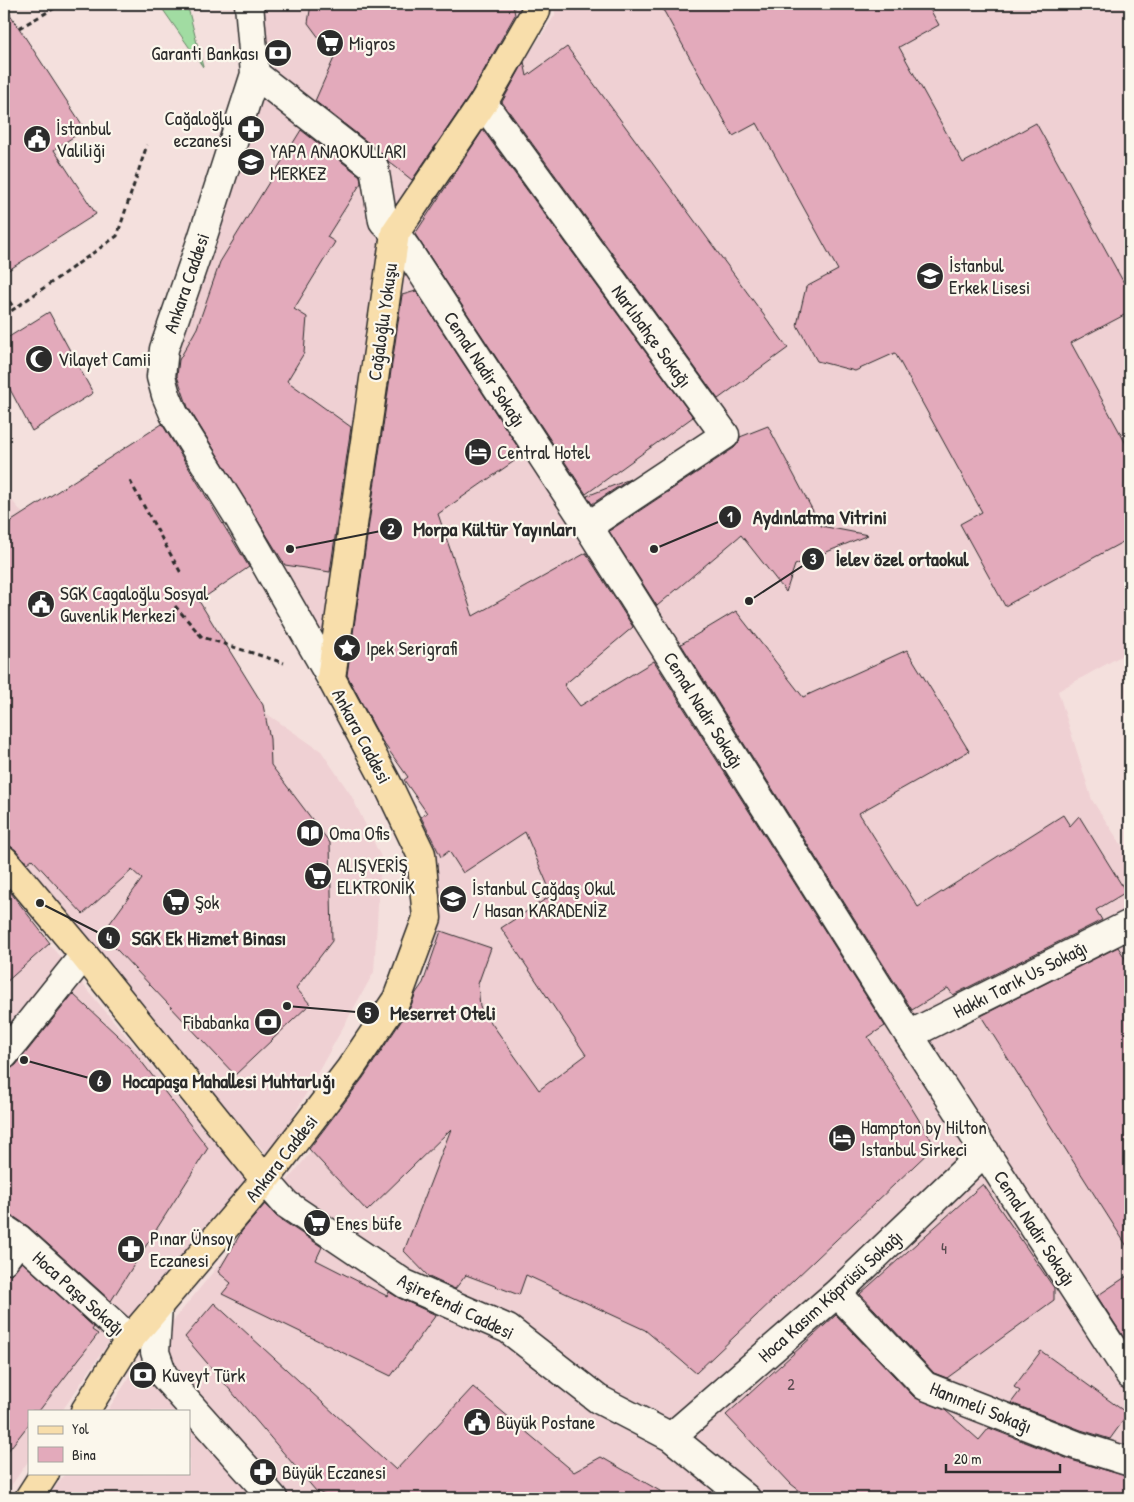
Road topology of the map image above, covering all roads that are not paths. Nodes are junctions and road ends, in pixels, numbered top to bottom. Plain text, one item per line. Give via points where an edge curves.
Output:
1 (249, 4) edge
2 (535, 4) edge
3 (255, 74) junction
4 (482, 103) junction
5 (395, 233) junction
6 (588, 526) junction
7 (331, 678) junction
8 (4, 860) edge
9 (1130, 924) edge
10 (84, 955) junction
11 (909, 1035) junction
12 (4, 1055) edge
13 (985, 1151) junction
14 (265, 1180) junction
15 (9, 1243) edge
16 (837, 1293) junction
17 (158, 1306) junction
18 (130, 1339) junction
19 (1130, 1375) edge
20 (86, 1410) edge
21 (671, 1437) junction
22 (1130, 1462) edge
23 (44, 1474) edge
24 (29, 1498) edge
25 (273, 1498) edge
26 (746, 1498) edge

1 - 3 street, Ankara Caddesi
2 - 4 main road, Cağaloğlu Yokuşu via 536,11
3 - 5 street, Cemal Nadir Sokağı via 374,168 383,221
3 - 7 street, Ankara Caddesi via 164,349 161,377 174,414 239,518
4 - 5 main road, Cağaloğlu Yokuşu
4 - 6 street, Narlıbahçe Sokağı via 725,436
5 - 6 street, Cemal Nadir Sokağı
5 - 7 main road, Cağaloğlu Yokuşu
6 - 11 street, Cemal Nadir Sokağı
7 - 14 main road, Ankara Caddesi via 421,854 427,918 397,999 350,1069
8 - 10 main road
9 - 11 street, Hakkı Tarık Us Sokağı
10 - 12 street
10 - 14 main road
11 - 13 street, Cemal Nadir Sokağı
13 - 16 street, Hoca Kasım Köprüsü Sokağı
13 - 19 street, Cemal Nadir Sokağı
14 - 17 main road, Ankara Caddesi
14 - 21 street, Aşirefendi Caddesi via 286,1204 405,1284 508,1329 598,1400
15 - 18 street, Hoca Paşa Sokağı
16 - 21 street, Hoca Kasım Köprüsü Sokağı
16 - 22 street, Hanımeli Sokağı via 925,1386 1076,1445
17 - 18 main road, Ankara Caddesi
17 - 25 street via 155,1352 163,1375
18 - 20 main road, Ankara Caddesi
21 - 26 street, Aşirefendi Caddesi
23 - 24 main road

